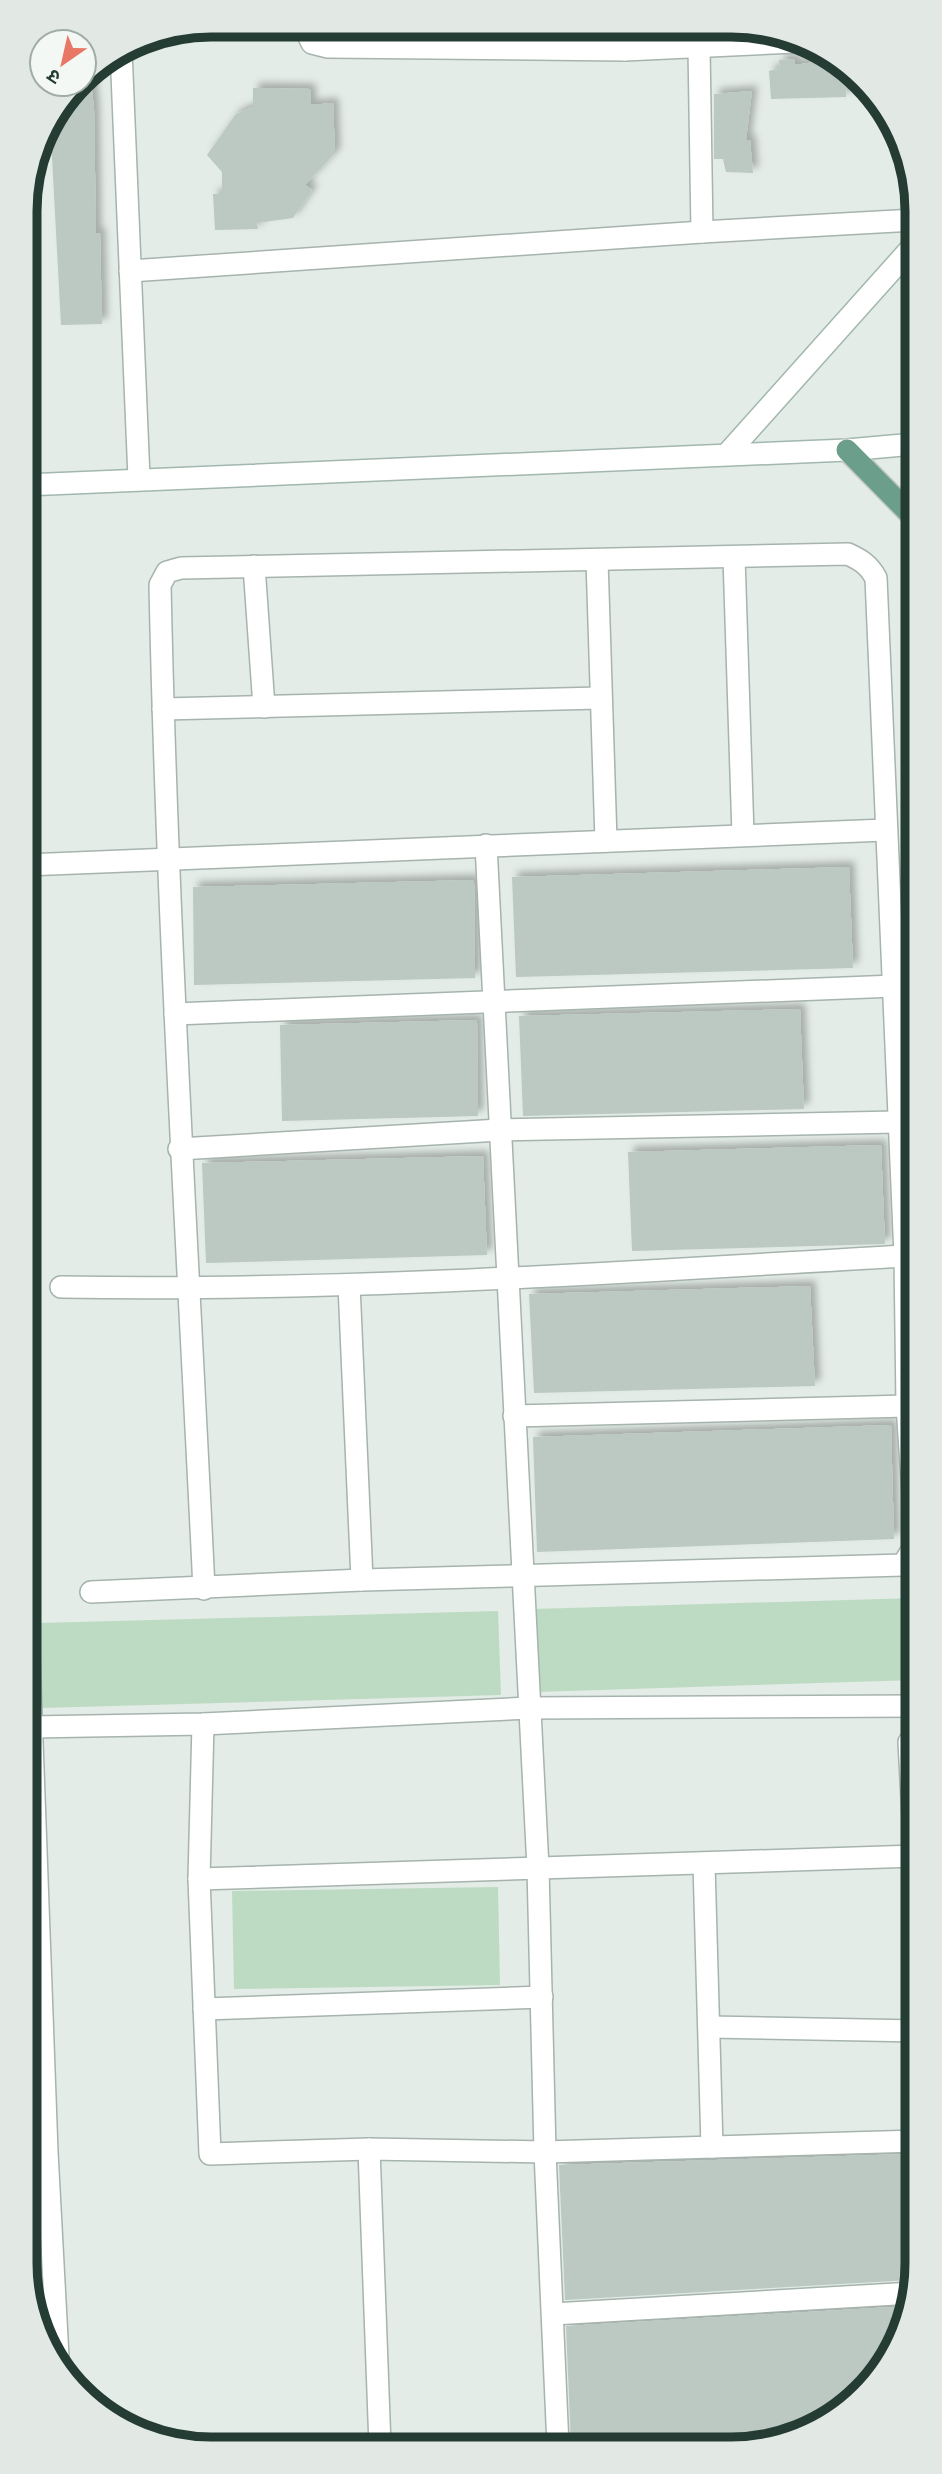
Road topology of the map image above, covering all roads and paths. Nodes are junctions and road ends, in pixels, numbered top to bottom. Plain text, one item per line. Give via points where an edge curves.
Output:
1 (309, 37) edge
2 (624, 37) edge
3 (777, 43) edge
4 (699, 48) junction
5 (625, 50) junction
6 (121, 62) edge
7 (905, 221) edge
8 (702, 232) junction
9 (905, 255) edge
10 (130, 271) junction
11 (905, 445) edge
12 (848, 450) junction
13 (728, 453) junction
14 (139, 478) junction
15 (37, 484) edge
16 (905, 509) edge
17 (734, 557) junction
18 (597, 560) junction
19 (254, 566) junction
20 (600, 698) junction
21 (264, 707) junction
22 (163, 709) junction
23 (885, 830) junction
24 (743, 835) junction
25 (606, 841) junction
26 (486, 845) junction
27 (170, 857) junction
28 (37, 864) edge
29 (895, 986) junction
30 (494, 1002) junction
31 (175, 1014) junction
32 (897, 1122) junction
33 (500, 1130) junction
34 (179, 1149) junction
35 (905, 1256) joint
36 (508, 1279) junction
37 (349, 1286) junction
38 (61, 1287) dead end
39 (189, 1289) junction
40 (905, 1406) edge
41 (514, 1416) junction
42 (905, 1561) edge
43 (522, 1577) junction
44 (362, 1580) junction
45 (204, 1589) junction
46 (91, 1592) dead end
47 (905, 1706) edge
48 (529, 1708) junction
49 (203, 1724) junction
50 (37, 1727) edge
51 (905, 1856) edge
52 (704, 1864) junction
53 (538, 1868) junction
54 (199, 1880) junction
55 (542, 1997) junction
56 (204, 2009) junction
57 (709, 2027) junction
58 (905, 2031) edge
59 (905, 2141) edge
60 (712, 2147) junction
61 (369, 2149) junction
62 (37, 2152) edge
63 (545, 2152) junction
64 (902, 2294) edge
65 (553, 2314) junction
66 (52, 2334) edge
67 (380, 2437) edge
68 (558, 2437) edge

1 - 5 street via 312,43 328,47
2 - 5 street
3 - 4 street
4 - 5 street
4 - 8 street
6 - 10 street
7 - 8 street
8 - 10 street
9 - 13 street
10 - 14 street
11 - 12 street
12 - 13 street
12 - 16 main road
13 - 14 street
14 - 15 street
17 - 18 street
17 - 23 street via 848,554 871,568 876,578
17 - 24 street
18 - 19 street
18 - 20 street
19 - 21 street
19 - 22 street via 167,572 160,585
20 - 21 street
20 - 25 street
21 - 22 street
22 - 27 street
23 - 24 street
23 - 29 street
24 - 25 street
25 - 26 street
26 - 27 street
26 - 30 street
27 - 28 street
27 - 31 street
29 - 30 street
29 - 32 street
30 - 31 street
30 - 33 street
31 - 34 street
32 - 33 street
32 - 35 street
33 - 34 street
33 - 36 street
34 - 39 street
35 - 36 street
36 - 37 street
36 - 41 street
37 - 39 street
37 - 44 street
38 - 39 street
39 - 45 street
40 - 41 street
41 - 43 street
42 - 43 street via 903,1565
43 - 44 street
43 - 48 street
44 - 45 street
45 - 46 street
47 - 48 street
48 - 49 street
48 - 53 street
49 - 50 street
49 - 54 street
51 - 52 street
52 - 53 street
52 - 57 street
53 - 54 street
53 - 55 street
54 - 56 street
55 - 56 street
55 - 63 street
56 - 61 street via 210,2154
57 - 58 street
57 - 60 street
59 - 60 street
60 - 63 street
61 - 63 street
61 - 67 street
62 - 66 street
63 - 65 street
64 - 65 street
65 - 68 street

